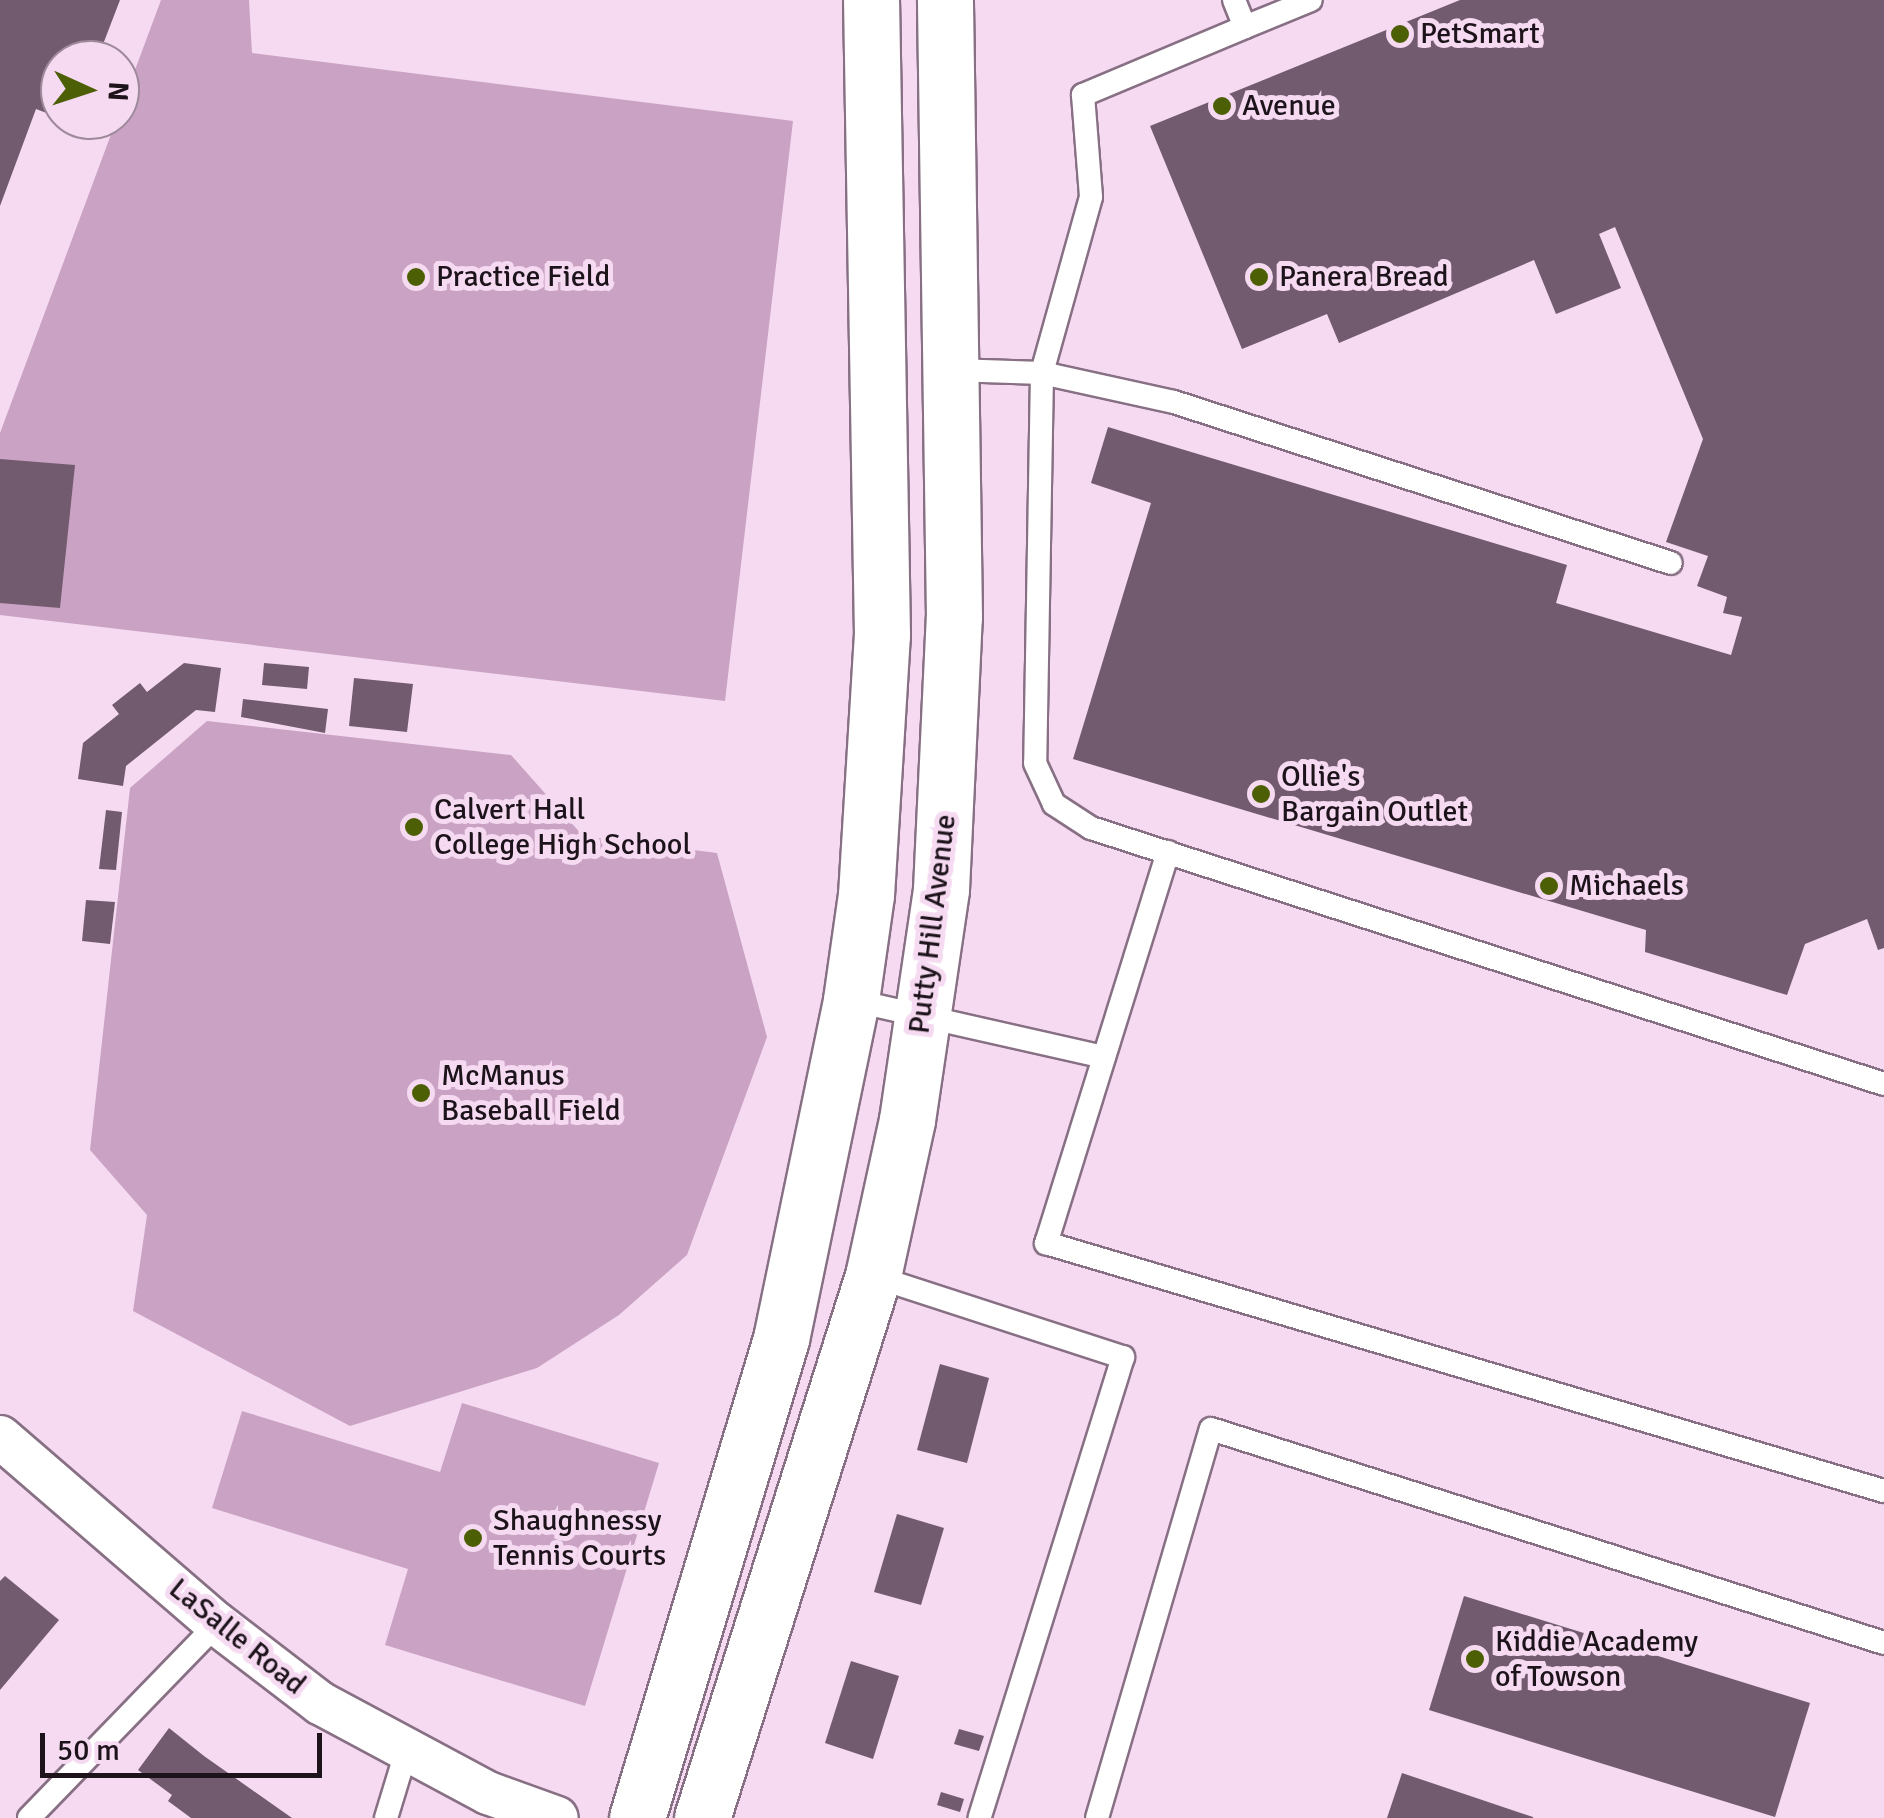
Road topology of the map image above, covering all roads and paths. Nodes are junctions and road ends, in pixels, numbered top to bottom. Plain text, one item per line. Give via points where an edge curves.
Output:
1 (872, 0) edge
2 (945, 0) edge
3 (1234, 0) edge
4 (1311, 0) edge
5 (1245, 28) junction
6 (953, 370) junction
7 (1042, 373) junction
8 (1671, 564) dead end
9 (1168, 852) junction
10 (851, 1000) junction
11 (923, 1016) junction
12 (1104, 1057) junction
13 (1884, 1084) edge
14 (873, 1276) junction
15 (4, 1448) edge
16 (1884, 1491) edge
17 (217, 1624) junction
18 (1884, 1643) edge
19 (406, 1752) junction
20 (29, 1818) edge
21 (386, 1818) edge
22 (557, 1818) edge
23 (637, 1818) edge
24 (702, 1818) edge
25 (980, 1818) edge
26 (1097, 1818) edge

1 - 10 street via 882,635 866,895
2 - 6 street, Putty Hill Avenue
3 - 5 lane
4 - 5 lane
5 - 7 lane via 1083,96 1091,197
6 - 7 lane
6 - 11 street, Putty Hill Avenue via 953,739
7 - 8 lane via 1174,402
7 - 9 lane via 1035,763 1054,804 1091,828
9 - 12 lane
9 - 13 lane
10 - 11 lane
10 - 23 street via 781,1338
11 - 12 lane
11 - 14 street, Putty Hill Avenue
12 - 16 lane via 1046,1243
14 - 24 street, Putty Hill Avenue
14 - 25 lane via 1124,1357
15 - 17 street, LaSalle Road
17 - 19 street, LaSalle Road via 320,1703
17 - 20 lane
18 - 26 lane via 1212,1429
19 - 21 lane
19 - 22 street, LaSalle Road

